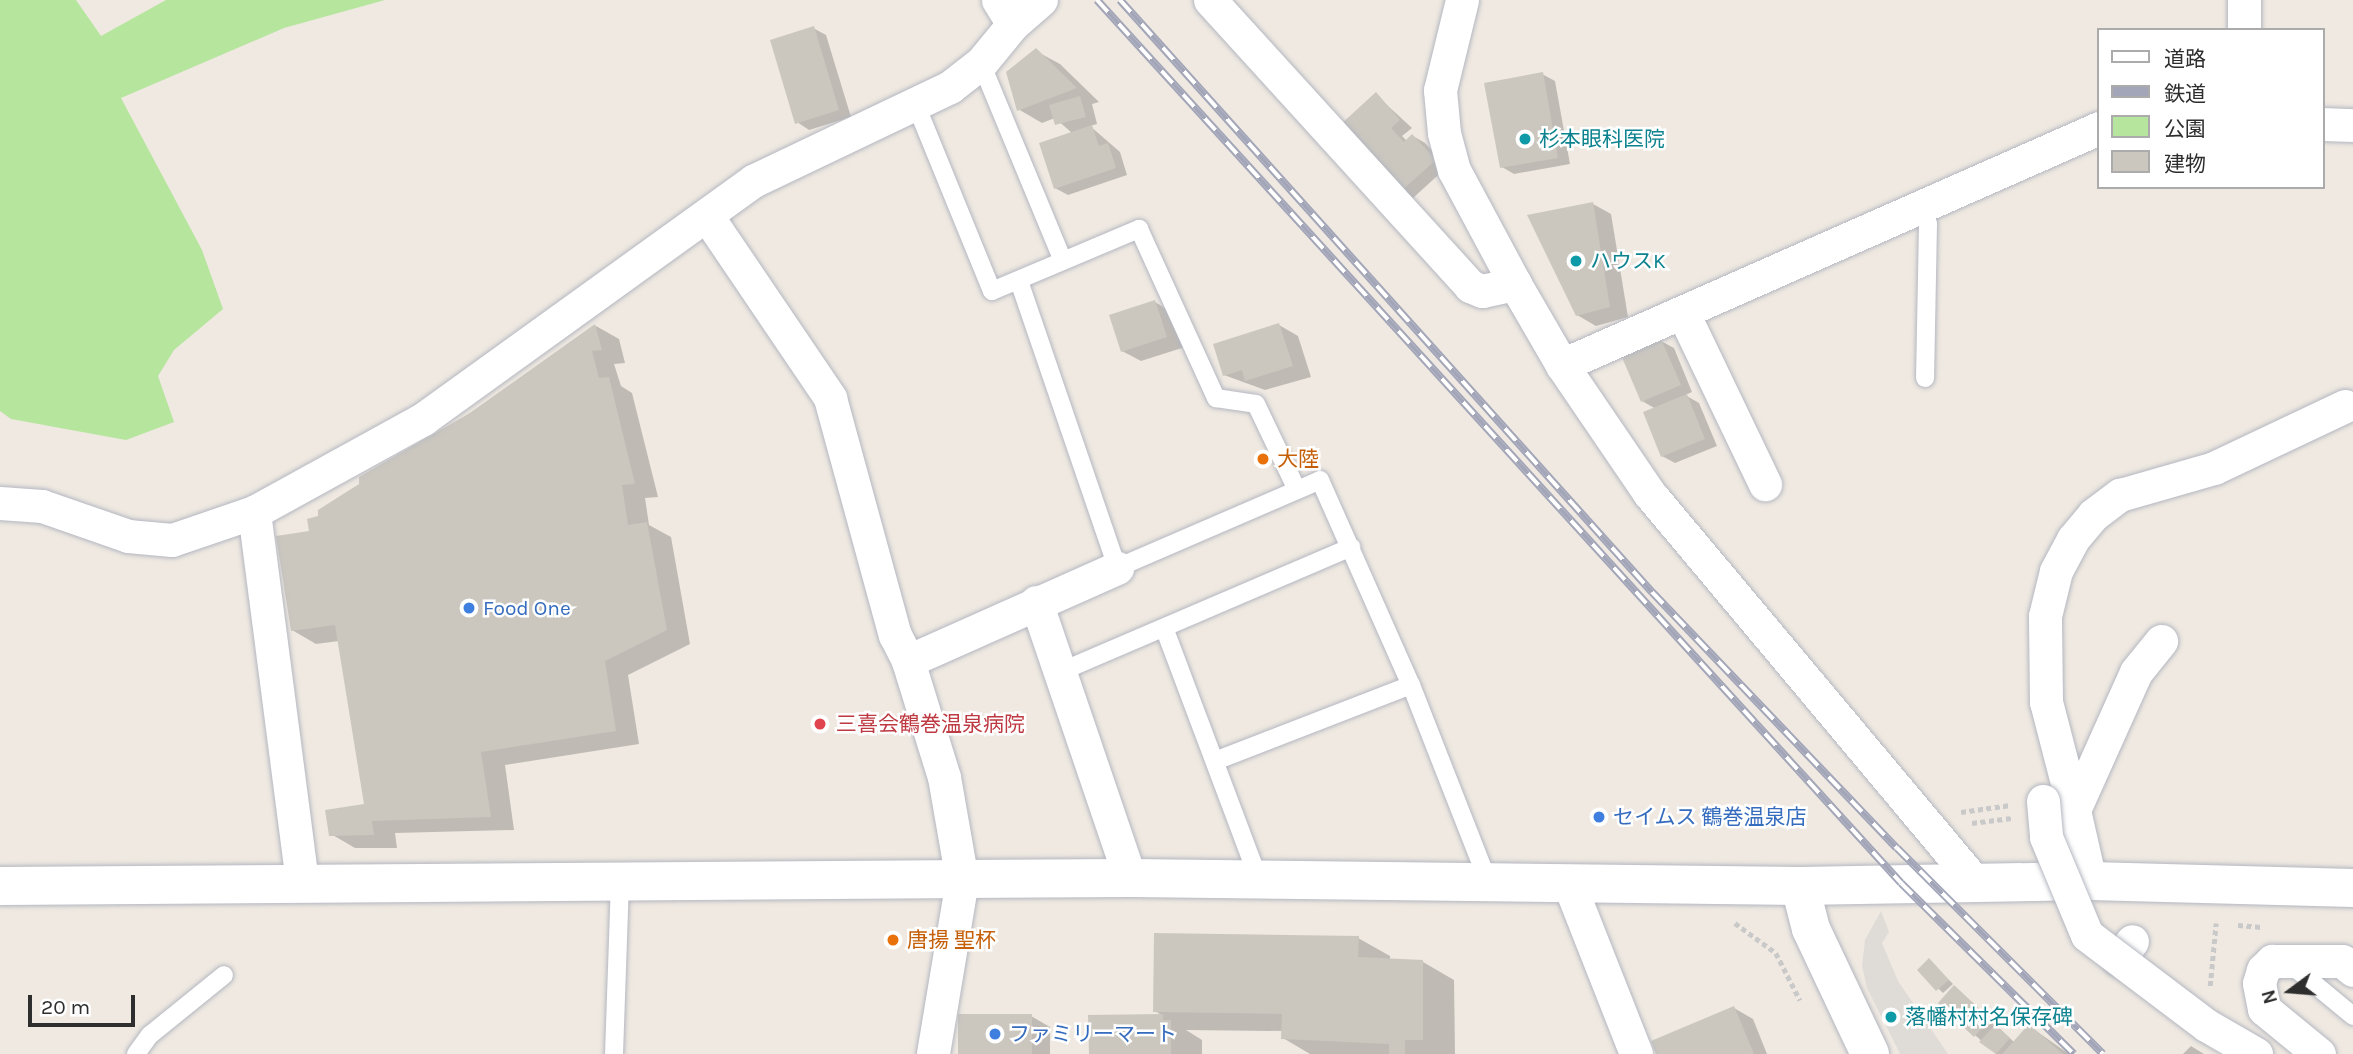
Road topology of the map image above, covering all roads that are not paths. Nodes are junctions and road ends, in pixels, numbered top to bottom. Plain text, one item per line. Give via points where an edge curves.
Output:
1 (1041, 0) edge
2 (1210, 0) edge
3 (1462, 0) edge
4 (2244, 0) edge
5 (1005, 12) edge
6 (2244, 28) edge
7 (981, 63) junction
8 (916, 105) junction
9 (2325, 124) edge
10 (2353, 125) edge
11 (2098, 128) edge
12 (1923, 203) junction
13 (707, 216) junction
14 (1063, 261) junction
15 (1019, 281) junction
16 (1515, 284) junction
17 (1684, 313) junction
18 (1562, 365) junction
19 (1925, 379) dead end
20 (2345, 406) dead end
21 (1765, 484) dead end
22 (1297, 490) junction
23 (0, 503) edge
24 (254, 512) junction
25 (1351, 547) junction
26 (1117, 568) junction
27 (1036, 603) junction
28 (1165, 630) junction
29 (2161, 640) dead end
30 (908, 661) junction
31 (1060, 672) junction
32 (1411, 685) junction
33 (1215, 761) junction
34 (2054, 808) junction
35 (1130, 878) junction
36 (620, 879) junction
37 (962, 880) junction
38 (1259, 880) junction
39 (1488, 881) junction
40 (1568, 881) junction
41 (2090, 881) junction
42 (302, 882) junction
43 (1976, 882) junction
44 (0, 886) edge
45 (1800, 886) junction
46 (2353, 888) edge
47 (2286, 961) junction
48 (2353, 970) edge
49 (224, 975) dead end
50 (2353, 1016) edge
51 (136, 1054) edge
52 (614, 1054) edge
53 (933, 1054) edge
54 (1636, 1054) edge
55 (1870, 1054) edge
56 (2256, 1054) edge
57 (2319, 1054) edge

1 - 5 street
2 - 16 street via 1470,286 1482,291
3 - 16 street via 1440,90 1444,133 1454,170
4 - 6 street
5 - 7 street
7 - 8 street
7 - 14 lane
8 - 13 street via 753,181
8 - 15 lane via 992,291
9 - 10 street
11 - 12 street
12 - 17 street
12 - 19 lane via 1928,224
13 - 24 street via 423,419
13 - 30 street via 830,398 895,635
14 - 15 lane
14 - 22 lane via 1139,229 1216,398 1256,404
15 - 26 lane
16 - 18 street
17 - 18 street
17 - 21 street
18 - 43 street via 1649,493
20 - 34 street via 2214,468 2120,495 2073,539 2056,570 2045,628
22 - 25 lane via 1320,480
22 - 26 lane
23 - 24 street via 42,506 128,536 172,540
24 - 42 street
25 - 28 lane
25 - 32 lane
26 - 27 street
27 - 30 street
27 - 31 street
28 - 31 lane
28 - 33 lane
29 - 34 street
30 - 37 street via 944,777
31 - 35 street
32 - 33 lane
32 - 39 lane
33 - 38 lane
34 - 41 street
34 - 56 street, bridge via 2046,837 2087,935 2125,950 2206,1025
35 - 37 main road
35 - 38 main road
36 - 37 main road
36 - 42 main road
36 - 52 lane
37 - 53 street
38 - 39 main road
39 - 40 main road
40 - 45 main road
40 - 54 street
41 - 43 main road
41 - 46 main road
42 - 44 main road
43 - 45 main road
45 - 55 main road via 1811,929
47 - 48 street via 2342,961
47 - 50 lane
47 - 57 street via 2272,961 2263,970 2259,997 2264,1009
49 - 51 lane via 150,1035

